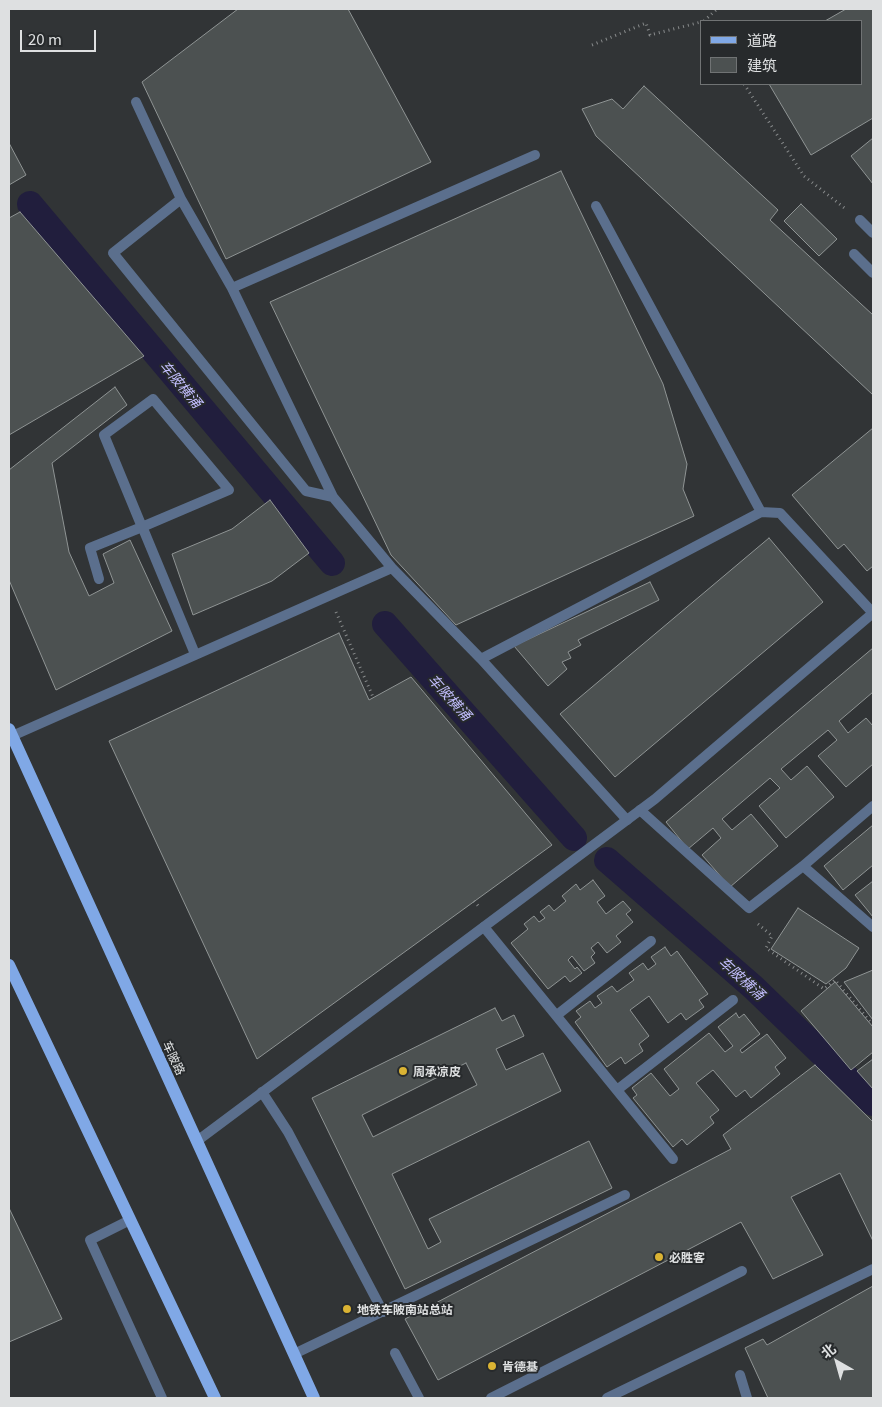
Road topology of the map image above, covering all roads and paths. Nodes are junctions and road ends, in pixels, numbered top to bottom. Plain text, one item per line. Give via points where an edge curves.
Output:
1 (717, 9) edge
2 (704, 20) edge
3 (700, 22) edge
4 (592, 45) dead end
5 (745, 85) edge
6 (136, 102) dead end
7 (535, 155) dead end
8 (180, 199) junction
9 (596, 206) dead end
10 (860, 220) joint
11 (873, 233) edge
12 (854, 254) dead end
13 (873, 273) edge
14 (232, 288) junction
15 (333, 497) junction
16 (761, 512) junction
17 (142, 527) junction
18 (392, 568) junction
19 (99, 579) dead end
20 (328, 596) junction
21 (873, 613) edge
22 (195, 654) junction
23 (481, 659) junction
24 (373, 697) dead end
25 (10, 733) edge
26 (873, 806) edge
27 (640, 810) junction
28 (627, 820) junction
29 (802, 866) junction
30 (484, 926) junction
31 (873, 927) edge
32 (651, 941) dead end
33 (9, 965) edge
34 (733, 1000) dead end
35 (557, 1015) junction
36 (617, 1090) junction
37 (262, 1092) junction
38 (197, 1141) junction
39 (673, 1159) dead end
40 (624, 1195) dead end
41 (130, 1220) junction
42 (873, 1270) edge
43 (742, 1271) dead end
44 (383, 1312) junction
45 (395, 1353) dead end
46 (294, 1354) junction
47 (740, 1375) dead end
48 (162, 1398) edge
49 (215, 1398) edge
50 (314, 1398) edge
51 (419, 1398) edge
52 (491, 1398) edge
53 (607, 1398) edge
54 (747, 1398) edge

1 - 2 path
3 - 4 path via 650,35 646,23
5 - 10 path via 804,176
6 - 8 street
7 - 14 street
8 - 14 street
8 - 15 street via 113,253 306,492
9 - 16 street
10 - 11 street
12 - 13 street
14 - 15 street
15 - 18 street
16 - 21 street via 780,513
16 - 23 street
17 - 17 street via 104,435 153,400 229,490
17 - 19 street via 90,548
17 - 22 street
18 - 20 street
18 - 23 street
20 - 22 street
20 - 24 path
21 - 27 street
22 - 25 street
23 - 28 street
25 - 38 main road, 车陂路
26 - 29 street
27 - 28 street
27 - 29 street via 749,908
28 - 30 street
29 - 31 street
30 - 35 street
30 - 37 street
32 - 35 street
33 - 41 main road
34 - 36 street
35 - 36 street
36 - 39 street
37 - 38 street
37 - 44 street via 288,1132
38 - 46 main road, 车陂路
40 - 44 street
41 - 48 street via 90,1240
41 - 49 main road
42 - 53 street
43 - 52 street
44 - 46 street
45 - 51 street
46 - 50 main road, 车陂路
47 - 54 street

